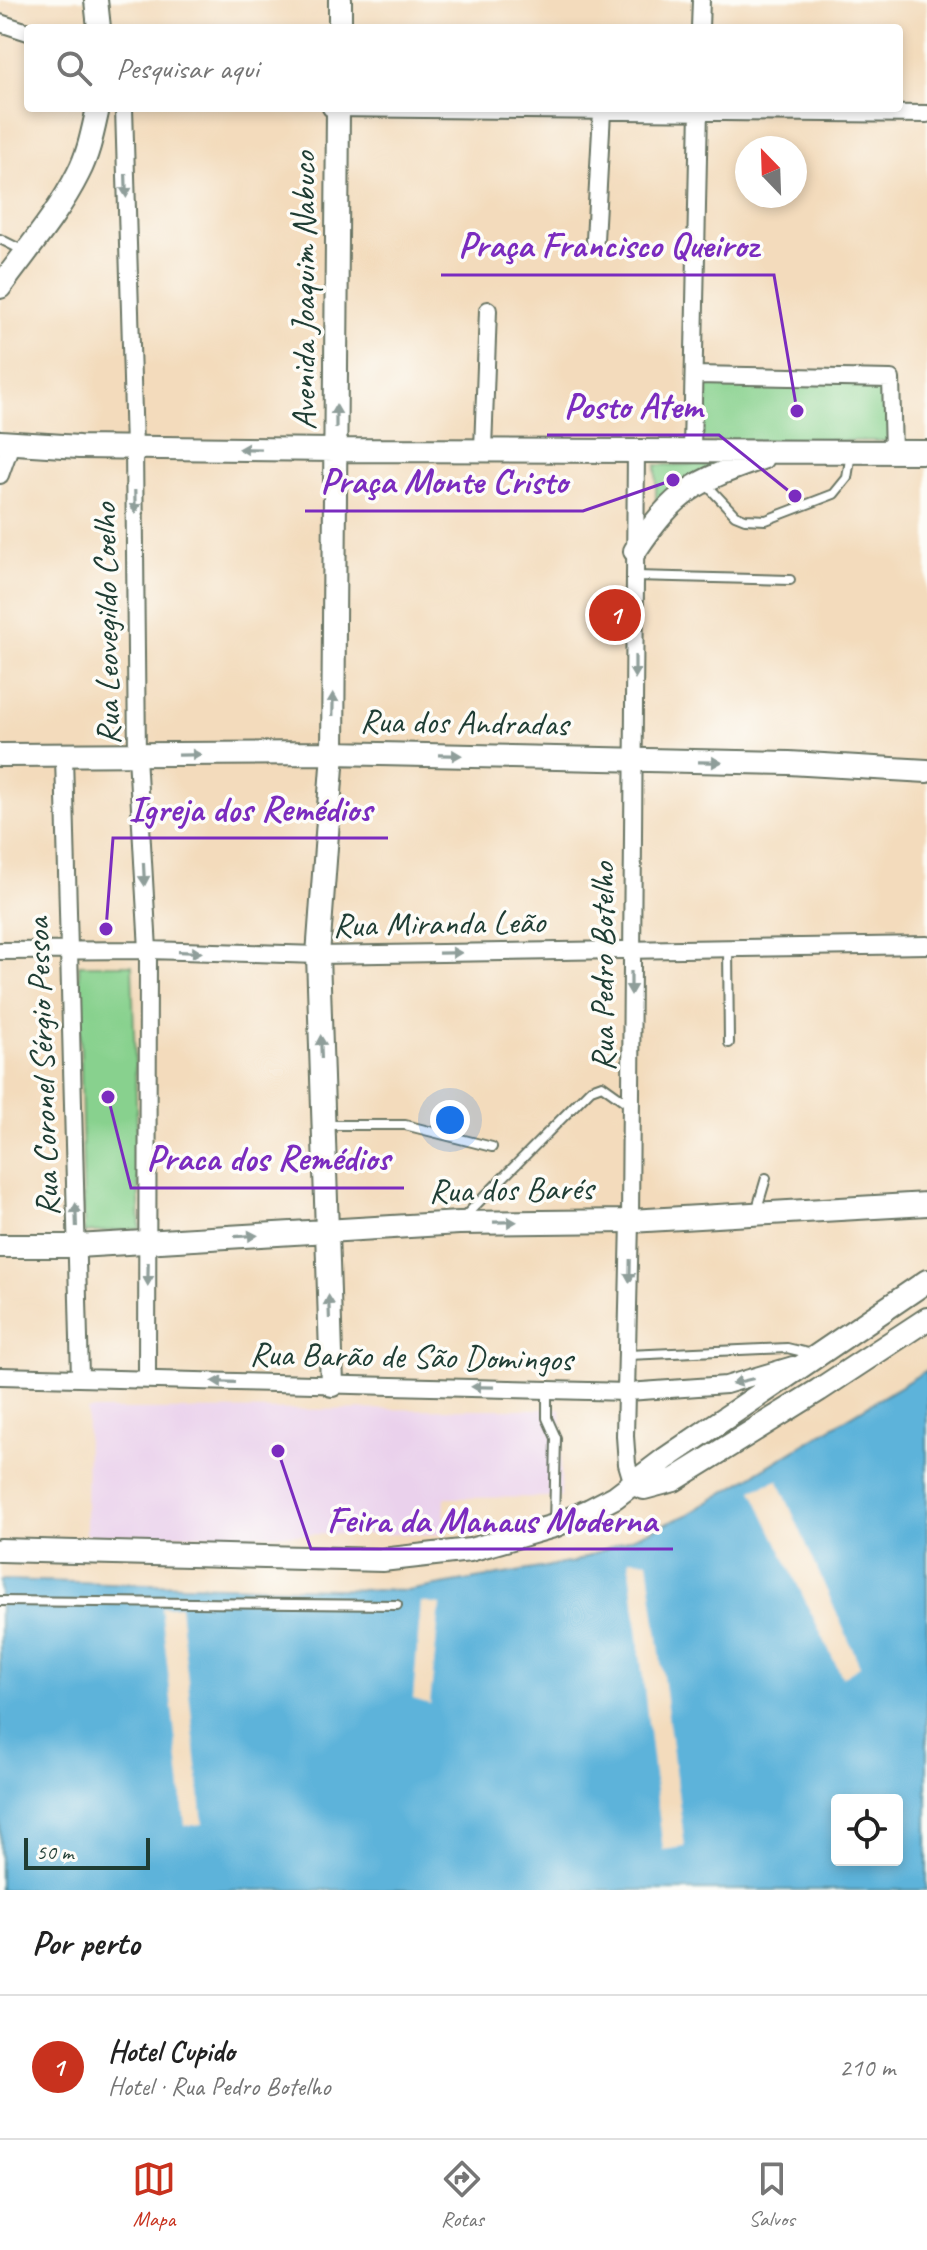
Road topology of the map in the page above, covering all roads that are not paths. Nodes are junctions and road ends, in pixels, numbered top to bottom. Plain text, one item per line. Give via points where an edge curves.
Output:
1 (96, 0) edge
2 (340, 0) edge
3 (701, 0) edge
4 (0, 23) edge
5 (99, 24) edge
6 (340, 24) edge
7 (700, 24) edge
8 (24, 31) edge
9 (97, 112) edge
10 (124, 112) edge
11 (336, 112) edge
12 (602, 112) edge
13 (699, 112) edge
14 (836, 112) edge
15 (927, 114) edge
16 (0, 239) edge
17 (595, 240) dead end
18 (26, 252) junction
19 (0, 287) edge
20 (488, 310) dead end
21 (696, 375) junction
22 (5, 443) edge
23 (134, 447) junction
24 (483, 449) junction
25 (636, 449) junction
26 (336, 450) junction
27 (692, 450) junction
28 (851, 452) junction
29 (893, 452) junction
30 (927, 452) edge
31 (775, 453) junction
32 (0, 475) edge
33 (702, 480) junction
34 (635, 551) junction
35 (635, 576) junction
36 (790, 580) dead end
37 (333, 753) junction
38 (0, 755) edge
39 (137, 755) junction
40 (64, 756) junction
41 (634, 760) junction
42 (927, 771) edge
43 (927, 945) edge
44 (728, 949) junction
45 (148, 950) junction
46 (0, 951) edge
47 (632, 951) junction
48 (69, 952) junction
49 (318, 955) junction
50 (729, 1043) dead end
51 (631, 1105) junction
52 (324, 1125) junction
53 (492, 1147) dead end
54 (766, 1178) dead end
55 (927, 1204) edge
56 (756, 1214) junction
57 (630, 1221) junction
58 (459, 1223) junction
59 (327, 1231) junction
60 (149, 1241) junction
61 (0, 1246) edge
62 (77, 1246) junction
63 (927, 1281) edge
64 (927, 1319) edge
65 (628, 1355) junction
66 (816, 1356) junction
67 (0, 1376) edge
68 (80, 1377) junction
69 (147, 1379) junction
70 (332, 1385) junction
71 (547, 1388) junction
72 (628, 1392) junction
73 (633, 1484) junction
74 (554, 1526) junction
75 (0, 1550) edge
76 (0, 1601) edge
77 (397, 1605) dead end

1 - 5 street
2 - 6 street
3 - 7 street
4 - 8 street
9 - 18 street via 80,171
10 -> 23 street, Rua Leovegildo Coelho
26 -> 11 street, Avenida Joaquim Nabuco
12 - 17 street
13 - 21 street
14 - 15 street
16 - 18 lane
18 - 19 street
20 - 24 street
21 - 27 street
21 - 29 street via 891,379
22 - 23 street
22 - 32 street
26 -> 23 street
23 -> 39 street, Rua Leovegildo Coelho
24 - 25 street
24 - 26 street
25 - 27 street
25 - 34 street, Rua Pedro Botelho
37 -> 26 street, Avenida Joaquim Nabuco
27 - 31 street
28 - 29 street
28 - 31 street
28 - 33 lane via 847,478 834,494 766,520 735,515
29 - 30 street
31 - 33 street
33 - 34 street via 668,506
34 - 35 street, Rua Pedro Botelho
35 - 36 lane
35 -> 41 street, Rua Pedro Botelho
39 -> 37 street, Rua dos Andradas
37 -> 41 street, Rua dos Andradas
37 - 49 street, Avenida Joaquim Nabuco
38 - 40 street, Rua dos Andradas
39 - 40 street, Rua dos Andradas
39 -> 45 street, Rua Leovegildo Coelho
40 - 48 street, Rua Coronel Sérgio Pessoa
41 -> 42 street, Rua dos Andradas
41 - 47 street, Rua Pedro Botelho
43 - 44 street, Rua Miranda Leão
44 - 47 street, Rua Miranda Leão
44 - 50 lane
45 - 48 street, Rua Miranda Leão
45 -> 49 street, Rua Miranda Leão
45 - 60 street, Rua Leovegildo Coelho
46 - 48 street, Rua Miranda Leão
49 -> 47 street, Rua Miranda Leão
47 -> 51 street, Rua Pedro Botelho
62 -> 48 street, Rua Coronel Sérgio Pessoa
52 -> 49 street, Avenida Joaquim Nabuco
51 - 57 street, Rua Pedro Botelho
51 - 58 lane via 608,1087 591,1089
52 - 53 lane via 405,1125
52 - 59 street, Avenida Joaquim Nabuco
54 - 56 lane
55 - 56 street, Rua dos Barés
56 - 57 street, Rua dos Barés
58 -> 57 street, Rua dos Barés
57 -> 65 street, Rua Pedro Botelho
58 - 59 street, Rua dos Barés
60 -> 59 street, Rua dos Barés
70 -> 59 street, Avenida Joaquim Nabuco
60 - 62 street, Rua dos Barés
60 -> 69 street, Rua Leovegildo Coelho
61 - 62 street, Rua dos Barés
62 - 68 street, Rua Coronel Sérgio Pessoa
63 - 66 street
64 - 73 street via 674,1480 644,1488
65 - 66 lane via 787,1348
65 - 72 street, Rua Pedro Botelho
66 -> 72 street, Rua Barão de São Domingos via 726,1385
66 - 73 street
67 - 68 street, Rua Barão de São Domingos
68 - 69 street, Rua Barão de São Domingos
70 -> 69 street, Rua Barão de São Domingos
71 -> 70 street, Rua Barão de São Domingos
71 - 72 street, Rua Barão de São Domingos
71 - 74 lane via 547,1418 556,1438
72 - 73 street, Rua Pedro Botelho via 626,1451
73 - 74 street
74 - 75 street via 470,1550 382,1560
76 - 77 lane

